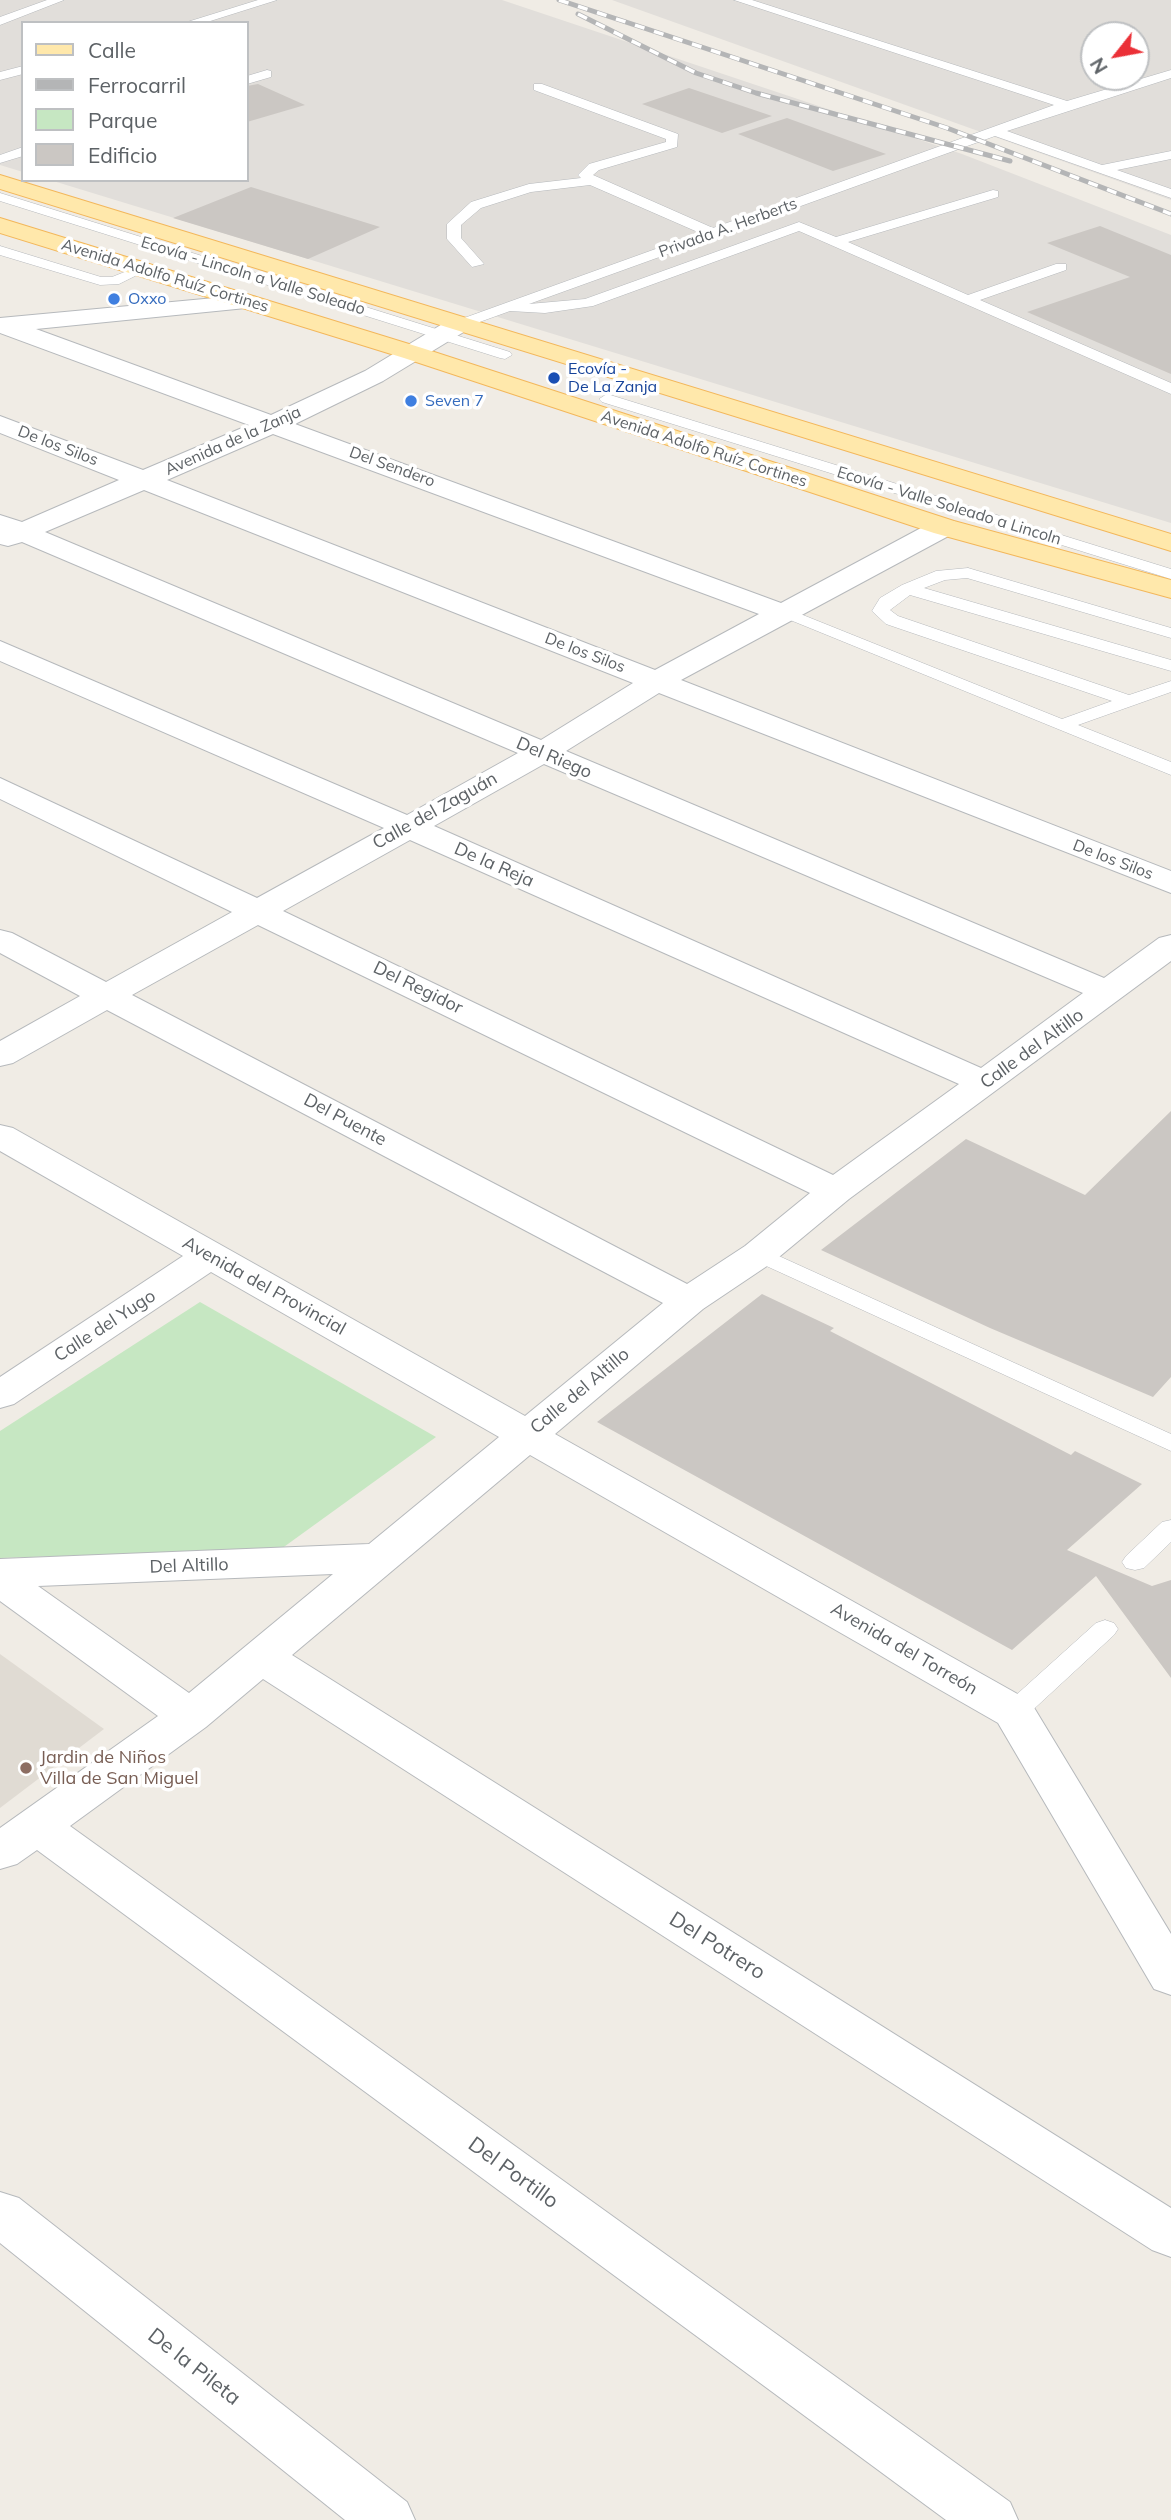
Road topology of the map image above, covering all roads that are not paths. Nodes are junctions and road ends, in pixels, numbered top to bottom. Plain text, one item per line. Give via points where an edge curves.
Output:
1 (58, 0) edge
2 (271, 0) edge
3 (740, 0) edge
4 (777, 0) edge
5 (759, 6) junction
6 (0, 21) edge
7 (197, 21) edge
8 (21, 70) edge
9 (267, 74) dead end
10 (1171, 74) edge
11 (0, 76) edge
12 (248, 80) edge
13 (538, 88) dead end
14 (1067, 105) junction
15 (998, 132) junction
16 (21, 152) edge
17 (1171, 155) edge
18 (0, 159) edge
19 (1102, 169) junction
20 (592, 181) junction
21 (0, 182) edge
22 (993, 194) dead end
23 (1171, 194) edge
24 (0, 197) edge
25 (0, 208) edge
26 (768, 213) junction
27 (0, 225) edge
28 (799, 226) junction
29 (712, 233) junction
30 (835, 242) junction
31 (0, 250) edge
32 (477, 264) dead end
33 (1061, 267) dead end
34 (142, 269) junction
35 (967, 300) junction
36 (247, 302) junction
37 (504, 307) junction
38 (1, 325) edge
39 (436, 339) junction
40 (498, 359) dead end
41 (1171, 389) edge
42 (0, 424) edge
43 (274, 424) junction
44 (143, 480) junction
45 (944, 527) junction
46 (7, 532) edge
47 (1171, 543) edge
48 (1171, 564) edge
49 (1171, 575) edge
50 (908, 589) junction
51 (1171, 589) edge
52 (782, 613) junction
53 (1171, 633) edge
54 (0, 650) edge
55 (1171, 666) edge
56 (657, 681) junction
57 (1171, 686) edge
58 (1127, 700) junction
59 (1062, 725) junction
60 (542, 753) junction
61 (1171, 769) edge
62 (0, 787) edge
63 (406, 826) junction
64 (1171, 883) edge
65 (257, 910) junction
66 (0, 940) edge
67 (1171, 945) edge
68 (1110, 992) junction
69 (106, 994) junction
70 (0, 1055) edge
71 (986, 1083) junction
72 (0, 1136) edge
73 (836, 1191) junction
74 (759, 1254) junction
75 (210, 1256) junction
76 (689, 1301) junction
77 (7, 1381) edge
78 (528, 1434) junction
79 (1171, 1443) edge
80 (1171, 1528) edge
81 (378, 1558) junction
82 (1135, 1562) dead end
83 (0, 1573) edge
84 (0, 1580) edge
85 (1105, 1629) dead end
86 (263, 1658) junction
87 (1014, 1712) junction
88 (190, 1716) junction
89 (18, 1838) edge
90 (1171, 1976) edge
91 (0, 2213) edge
92 (1171, 2235) edge
93 (387, 2520) edge
94 (990, 2520) edge

1 - 6 lane
2 - 7 lane
3 - 5 lane
4 - 5 lane
5 - 14 lane
8 - 11 lane
9 - 12 lane
10 - 14 lane, Privada A. Herberts
13 - 20 lane via 673,137 672,144 594,167 585,175
14 - 15 lane, Privada A. Herberts
15 - 19 lane
15 - 26 lane, Privada A. Herberts
16 - 18 lane
17 - 19 lane
19 - 23 lane
20 - 29 lane
20 - 32 lane via 529,188 475,205 454,224 454,239
21 - 39 main road, Avenida Adolfo Ruíz Cortines
22 - 30 lane
24 - 39 lane, Ecovía - Lincoln a Valle Soleado
25 - 39 lane
26 - 28 lane
26 - 29 lane, Privada A. Herberts
27 - 34 main road, Avenida Adolfo Ruíz Cortines
28 - 30 lane
28 - 37 lane via 588,303 545,309
29 - 37 lane, Privada A. Herberts
30 - 35 lane
31 - 34 lane via 100,281 114,281
33 - 35 lane
34 - 36 main road, Avenida Adolfo Ruíz Cortines
35 - 41 lane
36 - 38 street
36 - 39 main road, Avenida Adolfo Ruíz Cortines
37 - 39 lane, Privada A. Herberts
38 - 43 street, Del Sendero
39 - 40 lane
39 - 43 street, Avenida de la Zanja via 374,376
39 - 45 main road, Avenida Adolfo Ruíz Cortines
39 - 47 main road, Avenida Adolfo Ruíz Cortines
42 - 44 street, De los Silos
43 - 44 street, Avenida de la Zanja
43 - 52 street, Del Sendero
44 - 46 street, Avenida de la Zanja
44 - 56 street, De los Silos
45 - 51 main road, Avenida Adolfo Ruíz Cortines
45 - 52 street, Calle del Zaguán
46 - 60 street, Del Riego
48 - 49 lane, Ecovía - Valle Soleado a Lincoln via 615,395
50 - 53 lane via 942,575 968,573
50 - 55 lane
50 - 58 lane via 881,611 892,620
52 - 56 street, Calle del Zaguán
52 - 59 lane
54 - 63 street, De la Reja
56 - 60 street, Calle del Zaguán
56 - 64 street, De los Silos
57 - 58 lane
58 - 59 lane
59 - 61 lane
60 - 63 street, Calle del Zaguán
60 - 68 street, Del Riego
62 - 65 street, Del Regidor
63 - 65 street, Calle del Zaguán
63 - 71 street, De la Reja
65 - 69 street, Calle del Zaguán
65 - 73 street, Del Regidor
66 - 69 street, Del Puente
67 - 68 street, Calle del Altillo
68 - 71 street, Calle del Altillo
69 - 70 street, Calle del Zaguán
69 - 76 street, Del Puente
71 - 73 street, Calle del Altillo
72 - 75 street, Avenida del Provincial
73 - 74 street, Calle del Altillo
74 - 76 street, Calle del Altillo
74 - 79 lane
75 - 77 street, Calle del Yugo
75 - 78 street, Avenida del Provincial
76 - 78 street, Calle del Altillo
78 - 81 street, Calle del Altillo
78 - 87 street, Avenida del Torreón
80 - 82 lane
81 - 83 street, Del Altillo
81 - 86 street, Calle del Altillo
84 - 88 street
85 - 87 lane
86 - 88 street, Calle del Altillo
86 - 92 street, Del Potrero
87 - 90 street, Avenida del Torreón
88 - 89 street, Calle del Altillo
89 - 94 street, Del Portillo
91 - 93 street, De la Pileta

